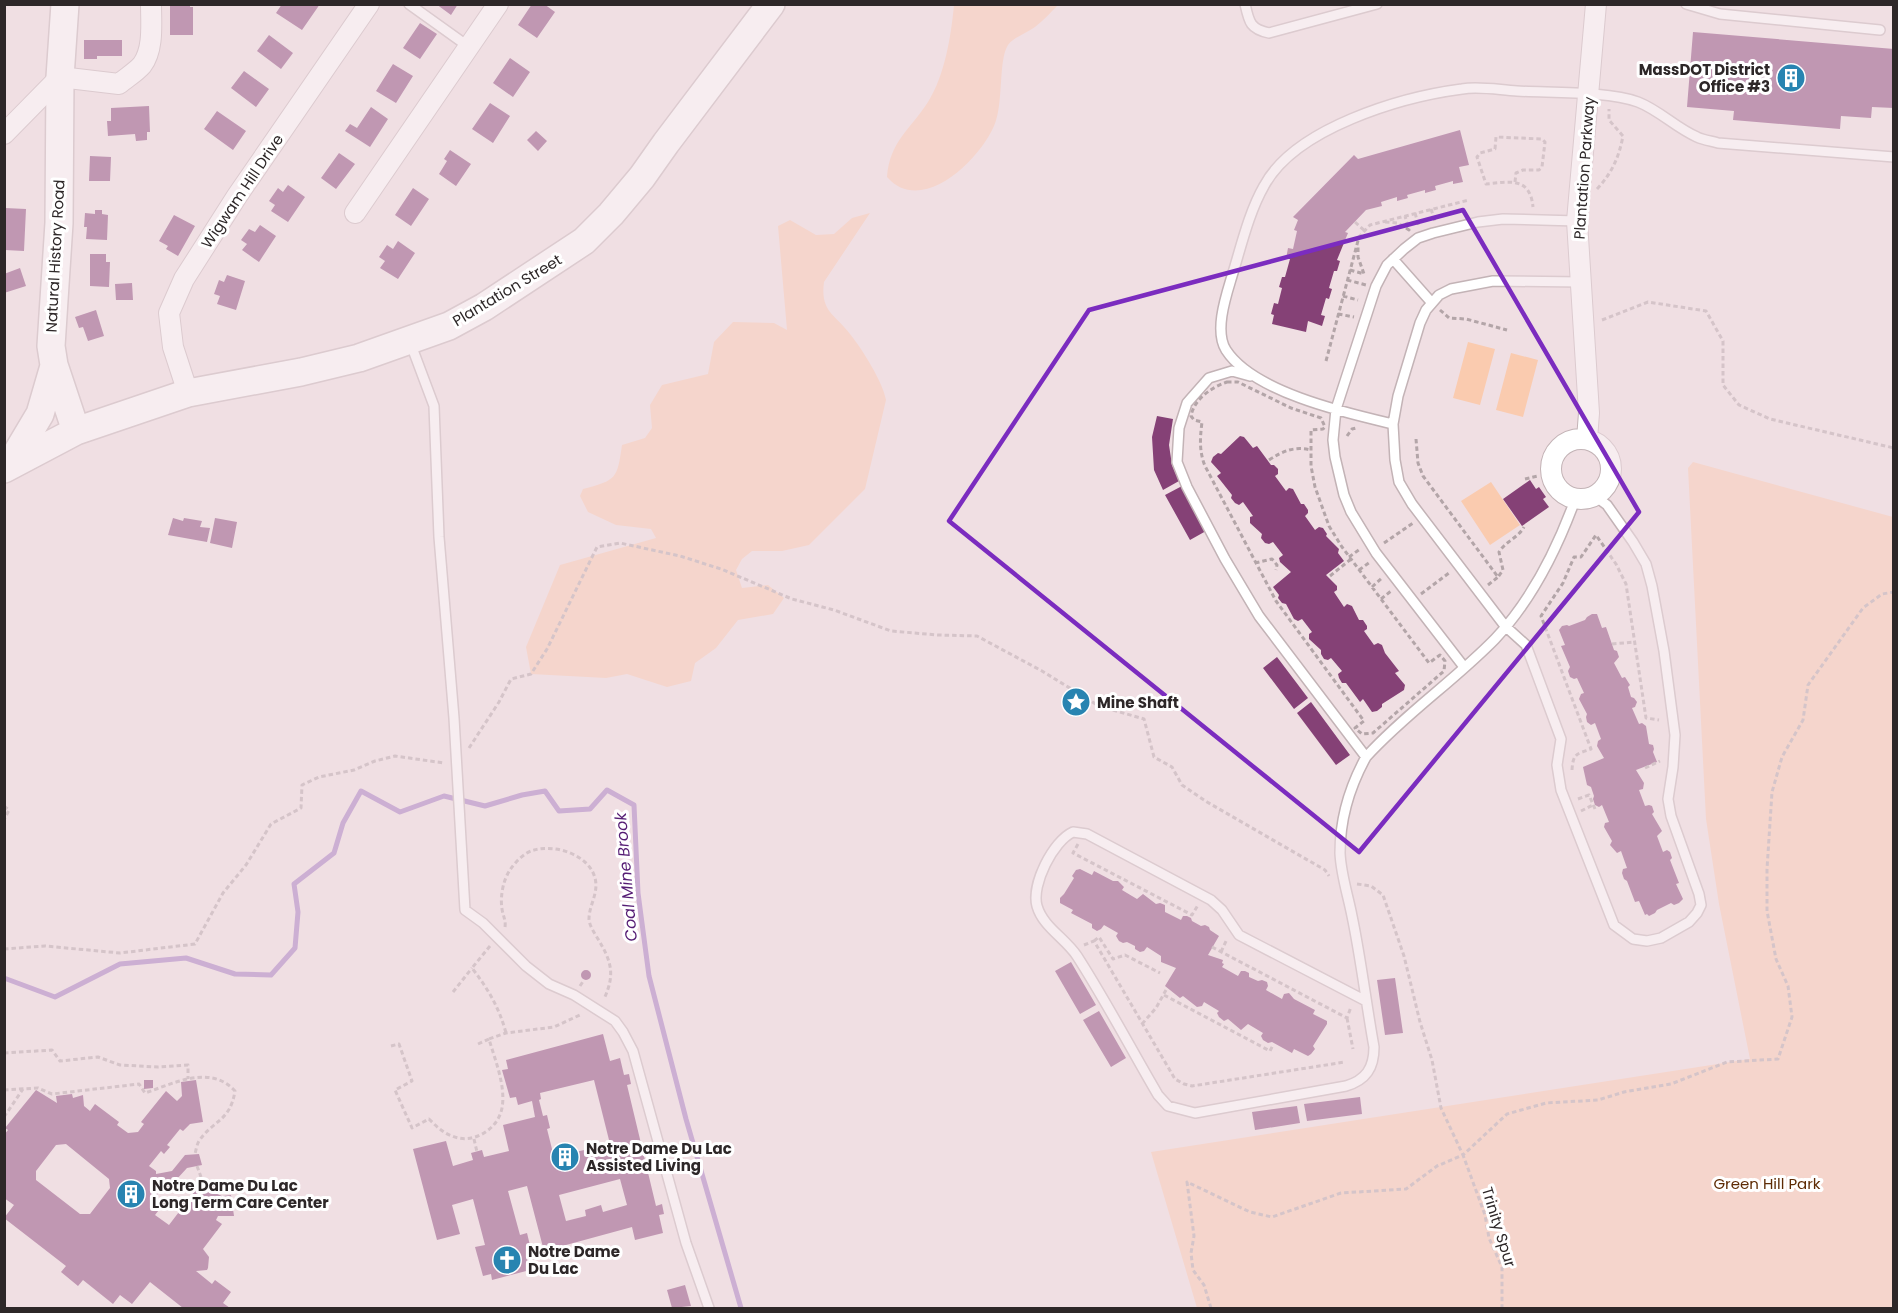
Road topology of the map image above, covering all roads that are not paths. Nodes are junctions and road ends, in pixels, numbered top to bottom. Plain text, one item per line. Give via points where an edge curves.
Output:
1 (65, 4) edge
2 (151, 4) edge
3 (369, 4) edge
4 (409, 4) edge
5 (498, 4) edge
6 (771, 4) edge
7 (1245, 4) edge
8 (1377, 4) edge
9 (1596, 4) edge
10 (1688, 5) edge
11 (1880, 30) dead end
12 (469, 47) junction
13 (60, 77) junction
14 (1588, 95) junction
15 (4, 134) edge
16 (1893, 157) edge
17 (355, 213) dead end
18 (1577, 221) junction
19 (1393, 259) junction
20 (1581, 282) junction
21 (1432, 303) junction
22 (410, 341) junction
23 (54, 365) junction
24 (1255, 377) junction
25 (189, 393) junction
26 (1336, 409) junction
27 (1393, 424) junction
28 (76, 431) junction
29 (1587, 439) junction
30 (7, 467) edge
31 (1595, 496) junction
32 (1575, 500) junction
33 (1505, 626) junction
34 (1464, 667) junction
35 (1366, 757) junction
36 (1362, 999) junction
37 (709, 1308) edge

1 - 13 main road, Natural History Road
2 - 13 street via 152,31 147,55 139,68 119,84
3 - 25 street, Wigwam Hill Drive via 184,279 169,313 173,347
4 - 12 lane
5 - 12 street
6 - 22 main road, Plantation Street via 642,177 584,241 484,307
7 - 8 lane via 1249,22 1259,31 1269,33
9 - 14 street, Plantation Parkway
10 - 11 lane via 1720,14
12 - 17 street
13 - 15 street
13 - 23 main road, Natural History Road via 59,223 51,346
14 - 16 lane via 1635,101 1697,138 1719,143
14 - 18 street, Plantation Parkway
14 - 24 lane via 1465,88 1390,105 1338,124 1300,146 1264,185 1230,283 1219,331 1233,359
18 - 19 lane via 1503,219 1455,227 1418,238
18 - 20 street, Plantation Parkway
19 - 21 lane
19 - 26 lane via 1376,287
20 - 21 lane via 1493,281 1451,289
20 - 29 street, Plantation Parkway
21 - 27 lane via 1414,339
22 - 25 main road, Plantation Street via 301,372
22 - 37 lane via 434,406 439,537 465,910 549,984 596,1008 623,1032 633,1051 686,1243
23 - 28 main road, Natural History Road
23 - 30 main road via 40,414
24 - 26 lane via 1277,390
24 - 35 lane via 1232,371 1209,378 1187,403 1179,428 1177,462 1198,508 1259,616
25 - 28 main road, Plantation Street
26 - 27 lane
26 - 34 lane via 1335,457 1351,512 1376,553
27 - 33 lane via 1399,482
28 - 30 main road, Plantation Street
29 - 31 street via 1605,450 1610,460 1609,481
29 - 32 street via 1560,447 1550,464 1558,490
31 - 32 street
31 - 33 lane via 1607,505 1646,564 1664,651 1675,735 1668,799 1701,905 1689,922 1661,938 1633,939 1614,925 1561,790 1557,765 1561,739 1526,645
32 - 33 lane via 1543,571
33 - 34 lane
34 - 35 lane
35 - 36 lane via 1354,779 1342,825 1340,854
36 - 36 lane via 1374,1060 1368,1074 1356,1083 1195,1113 1168,1106 1076,954 1040,916 1036,884 1066,835 1087,834 1210,900 1239,935

